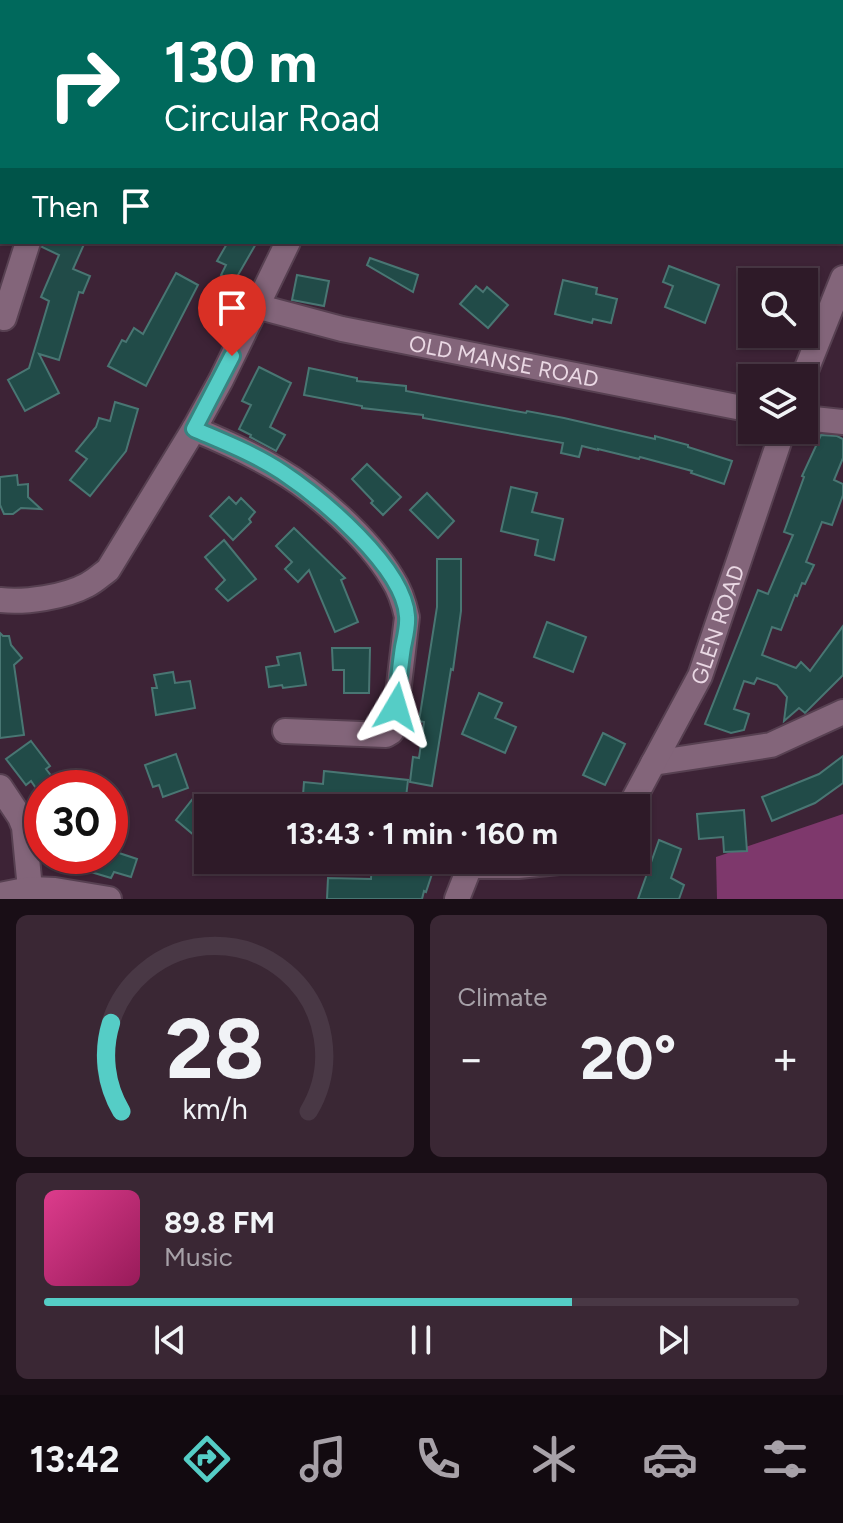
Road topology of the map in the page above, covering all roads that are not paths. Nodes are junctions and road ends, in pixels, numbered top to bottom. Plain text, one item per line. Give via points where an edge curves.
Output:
1 (27, 244) edge
2 (287, 244) edge
3 (843, 278) edge
4 (256, 306) junction
5 (4, 318) dead end
6 (809, 364) edge
7 (738, 407) edge
8 (818, 419) edge
9 (843, 422) edge
10 (194, 429) junction
11 (778, 444) edge
12 (0, 600) edge
13 (843, 712) edge
14 (285, 731) dead end
15 (653, 763) junction
16 (0, 787) edge
17 (636, 794) edge
18 (467, 874) edge
19 (30, 889) junction
20 (0, 895) edge
21 (109, 899) edge
22 (457, 899) edge

1 - 5 street
2 - 4 street
3 - 6 street
4 - 7 street, OLD MANSE ROAD via 342,329
4 - 10 street
8 - 9 street
10 - 12 street via 108,570 64,593
10 - 14 street via 258,458 314,495 367,545 404,601 407,617 391,732
11 - 15 street, GLEN ROAD via 700,676
13 - 15 street via 771,745
15 - 17 street, GLEN ROAD
16 - 19 street via 24,827
18 - 22 street
19 - 20 street
19 - 21 street

